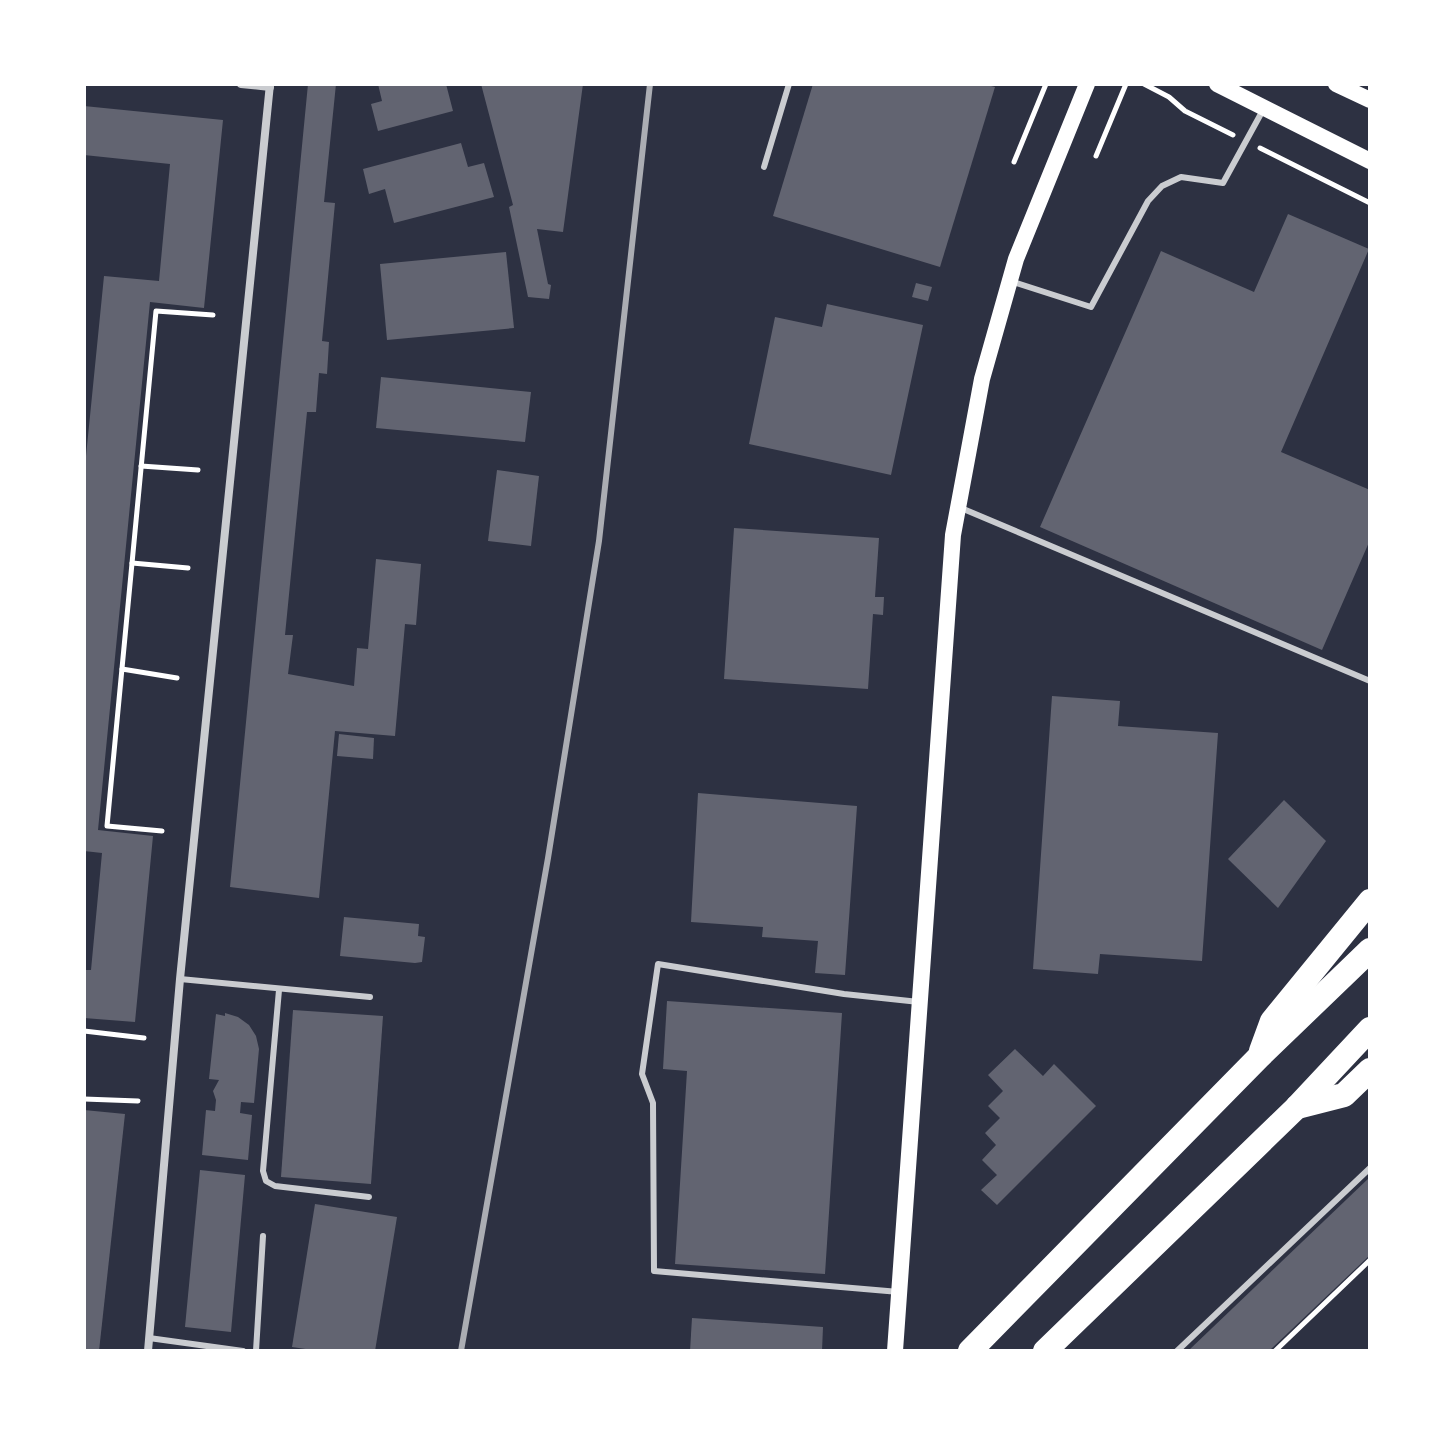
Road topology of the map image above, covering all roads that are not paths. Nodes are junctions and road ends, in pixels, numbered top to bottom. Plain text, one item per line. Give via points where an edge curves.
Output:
1 (241, 84) edge
2 (789, 84) edge
3 (1087, 84) edge
4 (1217, 84) edge
5 (1336, 84) edge
6 (270, 85) edge
7 (1370, 100) edge
8 (1264, 108) junction
9 (1370, 161) edge
10 (764, 167) dead end
11 (1010, 280) junction
12 (957, 506) junction
13 (1370, 681) edge
14 (1370, 901) edge
15 (1370, 950) edge
16 (180, 979) junction
17 (279, 990) junction
18 (370, 997) dead end
19 (919, 1002) junction
20 (1370, 1029) edge
21 (1259, 1057) junction
22 (1370, 1070) edge
23 (1297, 1107) junction
24 (1370, 1168) edge
25 (369, 1197) dead end
26 (263, 1236) dead end
27 (899, 1292) junction
28 (149, 1338) junction
29 (148, 1351) edge
30 (243, 1351) edge
31 (256, 1351) edge
32 (895, 1351) edge
33 (970, 1351) edge
34 (1045, 1351) edge
35 (1177, 1351) edge

1 - 6 street
2 - 10 lane
3 - 11 main road
4 - 8 main road
5 - 7 main road
6 - 16 street
8 - 9 main road
8 - 11 lane via 1223,183 1181,177 1148,201 1091,307
11 - 12 main road via 982,379
12 - 13 lane
12 - 19 main road
14 - 21 highway via 1272,1021
15 - 21 highway
16 - 17 lane
16 - 28 street
17 - 18 lane
17 - 25 lane via 266,1181
19 - 27 main road
19 - 27 lane via 658,964 642,1074 653,1103 654,1271
20 - 23 highway
21 - 33 highway
22 - 23 highway via 1344,1095
23 - 34 highway
24 - 35 lane
26 - 31 lane
27 - 32 main road
28 - 29 street
28 - 30 lane

